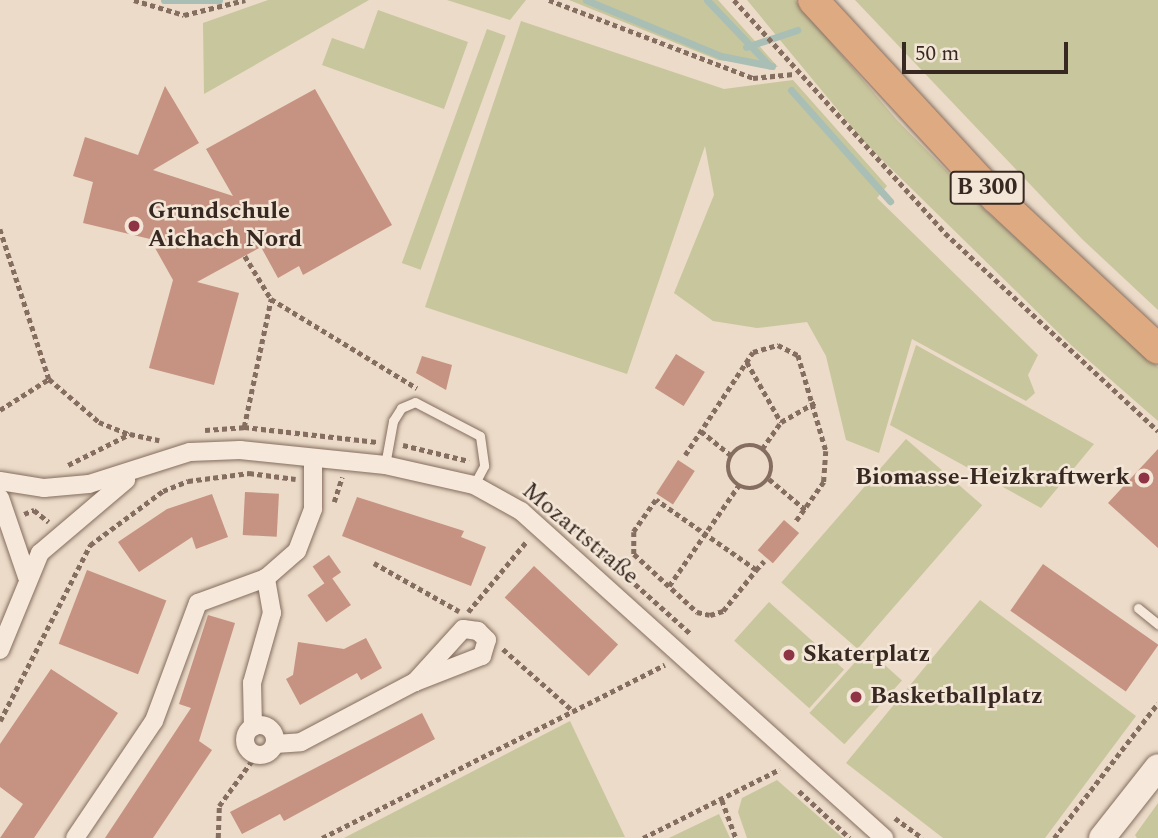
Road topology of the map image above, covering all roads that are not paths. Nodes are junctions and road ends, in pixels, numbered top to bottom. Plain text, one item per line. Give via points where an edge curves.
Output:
1 (813, 0) edge
2 (1158, 349) edge
3 (313, 458) junction
4 (385, 465) junction
5 (134, 474) junction
6 (0, 481) edge
7 (474, 485) junction
8 (0, 498) edge
9 (27, 577) junction
10 (266, 578) junction
11 (1138, 608) dead end
12 (1158, 624) edge
13 (0, 650) edge
14 (415, 682) junction
15 (253, 727) junction
16 (275, 744) junction
17 (1158, 766) edge
18 (75, 838) edge
19 (884, 838) edge
20 (1102, 838) edge

1 - 2 highway, B 300 via 996,198
3 - 4 street, Mozartstraße
3 - 5 street, Mozartstraße via 190,452
3 - 10 street via 307,531
4 - 7 street, Mozartstraße
4 - 7 lane via 401,408 415,402 480,436 484,466
5 - 6 street, Mozartstraße via 44,488
5 - 9 street via 61,531
7 - 19 street, Mozartstraße via 521,511
8 - 9 street
9 - 13 street
10 - 15 street via 272,612 252,683
10 - 18 street via 198,603 154,721
11 - 12 lane
14 - 14 street via 482,656 486,640 465,622
14 - 16 street via 301,743
15 - 16 street via 271,730
15 - 16 street via 245,740 256,755
17 - 20 main road

